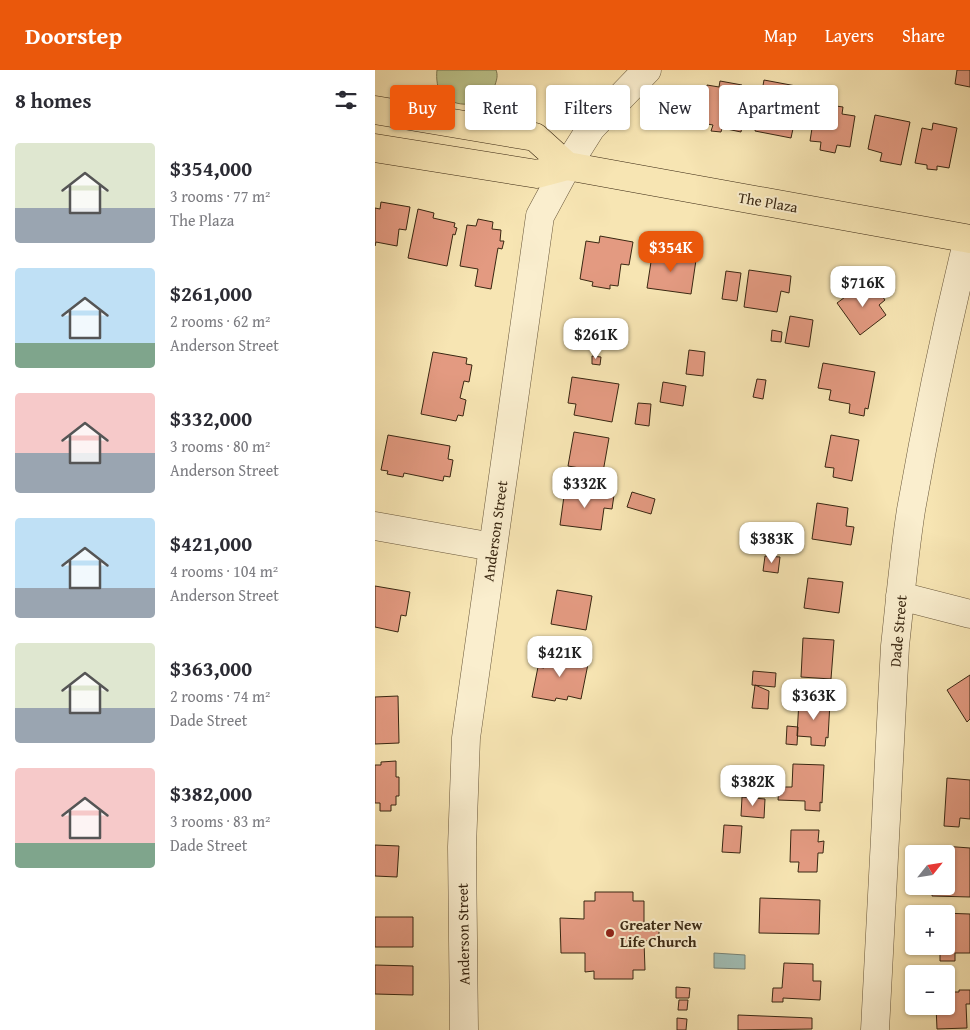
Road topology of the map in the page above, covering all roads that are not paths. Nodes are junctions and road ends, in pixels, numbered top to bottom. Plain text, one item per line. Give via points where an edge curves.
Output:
1 (647, 70) edge
2 (375, 110) edge
3 (375, 148) edge
4 (567, 166) junction
5 (969, 239) edge
6 (375, 526) edge
7 (493, 547) junction
8 (901, 596) junction
9 (970, 614) edge
10 (464, 1030) edge
11 (875, 1030) edge

1 - 4 street, Anderson Street via 591,128
2 - 4 main road via 535,137
3 - 4 main road, The Plaza via 537,174
4 - 5 main road, The Plaza
4 - 7 street, Anderson Street via 540,216
5 - 8 street, Dade Street via 951,306 911,511
6 - 7 street
7 - 10 street, Anderson Street via 463,784
8 - 9 street
8 - 11 street, Dade Street via 894,662

